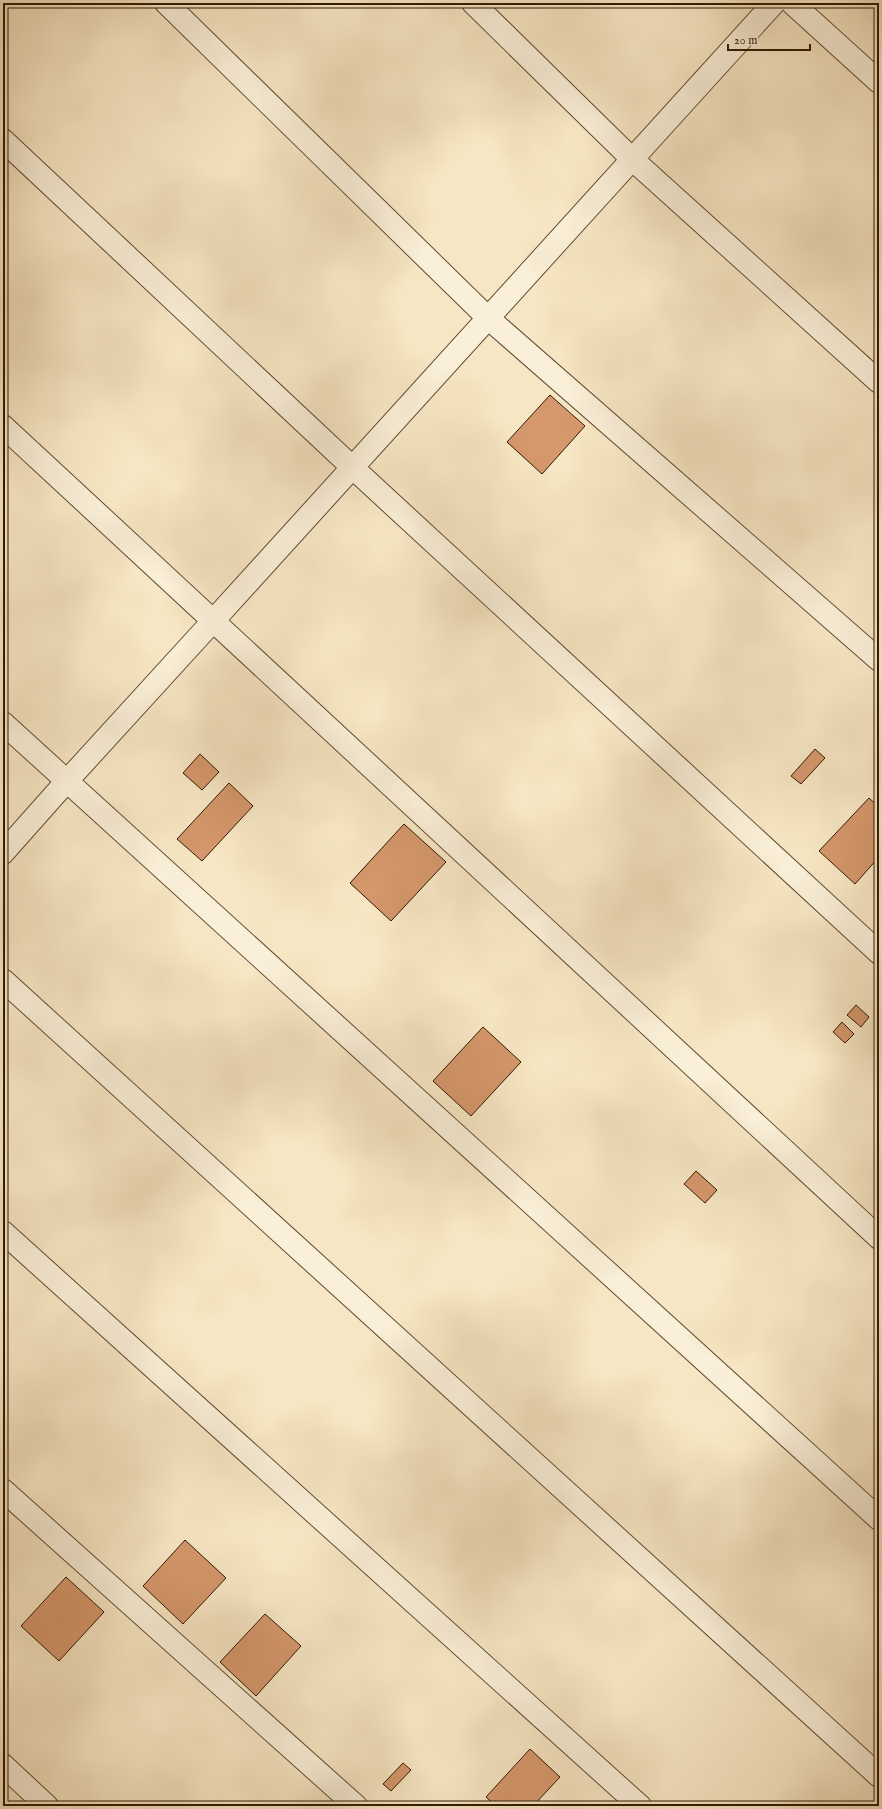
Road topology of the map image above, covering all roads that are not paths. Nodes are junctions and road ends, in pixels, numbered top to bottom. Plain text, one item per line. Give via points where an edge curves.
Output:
1 (166, 3) edge
2 (473, 3) edge
3 (774, 3) edge
4 (792, 3) edge
5 (879, 82) edge
6 (3, 140) edge
7 (632, 159) junction
8 (488, 318) junction
9 (879, 382) edge
10 (3, 426) edge
11 (353, 468) junction
12 (213, 621) junction
13 (879, 660) edge
14 (3, 724) edge
15 (66, 782) junction
16 (3, 853) edge
17 (879, 953) edge
18 (3, 980) edge
19 (3, 1232) edge
20 (879, 1238) edge
21 (3, 1490) edge
22 (879, 1520) edge
23 (3, 1765) edge
24 (879, 1776) edge
25 (48, 1806) edge
26 (356, 1806) edge
27 (640, 1806) edge

1 - 8 street
2 - 7 street
3 - 7 street
4 - 5 street
6 - 11 street
7 - 8 street
7 - 9 street
8 - 11 street
8 - 13 street
10 - 12 street
11 - 12 street
11 - 17 street
12 - 15 street
12 - 20 street
14 - 15 street
15 - 16 street
15 - 22 street
18 - 24 street
19 - 27 street
21 - 26 street
23 - 25 street

